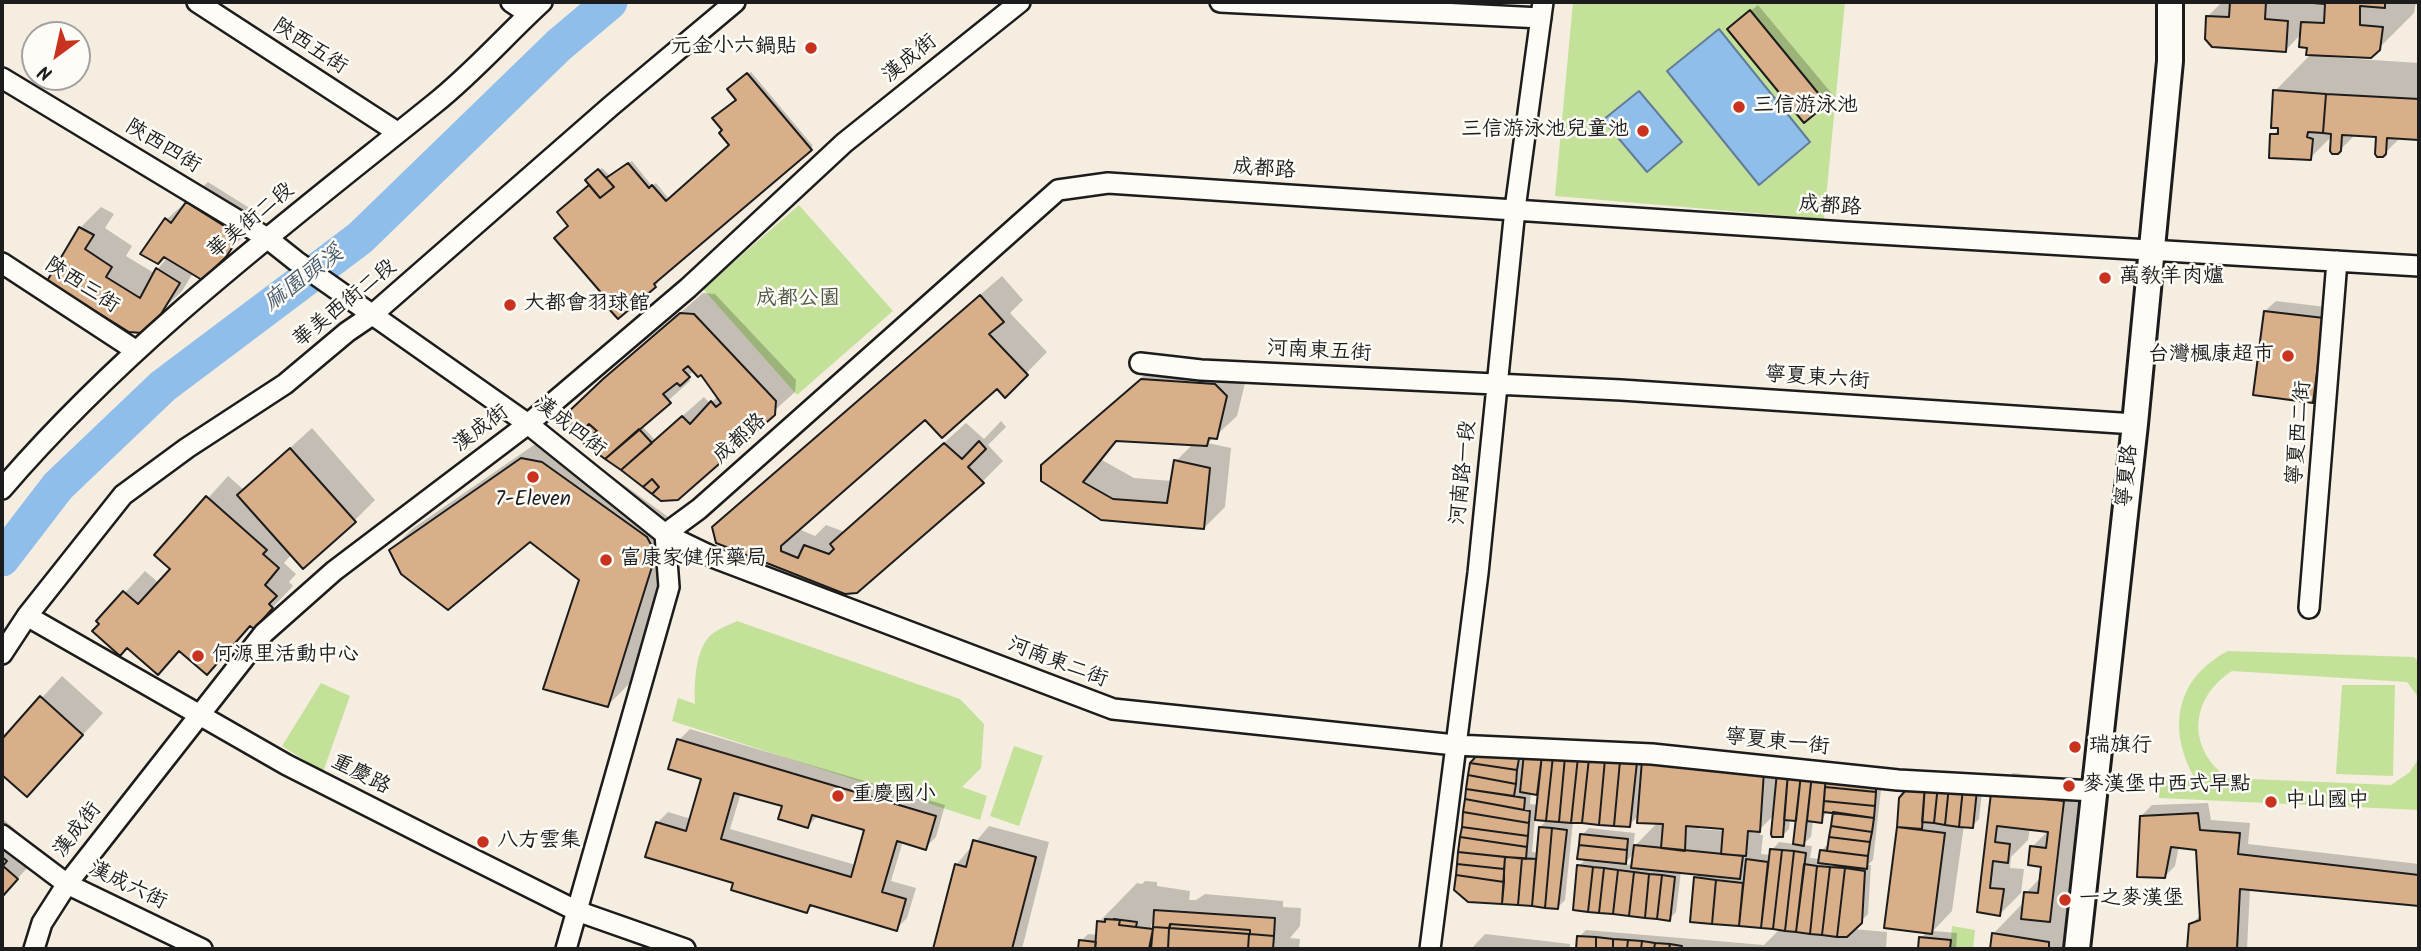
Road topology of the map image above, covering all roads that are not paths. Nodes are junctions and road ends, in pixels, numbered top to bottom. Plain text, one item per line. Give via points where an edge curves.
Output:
1 (197, 2) edge
2 (511, 2) edge
3 (736, 2) edge
4 (1020, 2) edge
5 (1220, 2) edge
6 (2170, 2) edge
7 (536, 8) edge
8 (1542, 10) edge
9 (2, 78) edge
10 (397, 132) junction
11 (1515, 209) junction
12 (267, 238) junction
13 (2150, 251) junction
14 (2337, 261) junction
15 (2, 263) edge
16 (2419, 266) edge
17 (372, 315) junction
18 (135, 350) junction
19 (1140, 363) dead end
20 (1496, 384) junction
21 (528, 424) junction
22 (2135, 424) junction
23 (2, 489) edge
24 (665, 534) junction
25 (2309, 608) dead end
26 (27, 617) junction
27 (2, 654) edge
28 (199, 714) junction
29 (1455, 745) junction
30 (2094, 791) junction
31 (2, 835) edge
32 (67, 884) junction
33 (577, 911) junction
34 (34, 949) edge
35 (202, 949) edge
36 (566, 949) edge
37 (685, 949) edge
38 (1430, 949) edge
39 (2077, 949) edge

1 - 10 street, 陝西五街
2 - 7 street
3 - 17 street, 華美西街二段
4 - 21 street, 漢成街 via 844,143 688,288
5 - 8 street
6 - 13 street, 寧夏路 via 2170,61
7 - 10 street, 華美街二段 via 453,87
8 - 11 street, 河南路一段
9 - 12 street, 陝西四街
10 - 12 street, 華美街二段
11 - 13 street, 成都路
11 - 20 street, 河南路一段
11 - 24 street, 成都路 via 1108,183 1058,190 699,509
12 - 17 street, 陝西四街
12 - 18 street, 華美街二段
13 - 14 street, 成都路
13 - 22 street, 寧夏路
14 - 16 street, 成都路
14 - 25 street, 寧夏西二街
15 - 18 street, 陝西三街
17 - 21 street, 漢成四街
17 - 26 street, 華美西街二段 via 285,384 123,495
18 - 23 street, 華美街二段
19 - 20 street, 河南東五街
20 - 22 street, 寧夏東六街
20 - 29 street, 河南路一段
21 - 24 street, 漢成四街
21 - 28 street, 漢成街 via 334,571 264,633
22 - 30 street, 寧夏路
24 - 29 street, 河南東二街 via 727,563 1112,709
24 - 33 street via 668,587
26 - 27 street, 華美西街二段
26 - 28 street, 重慶路
28 - 32 street, 漢成街
28 - 33 street, 重慶路 via 287,765
29 - 30 street, 寧夏東一街 via 1652,754 1898,779
29 - 38 street, 河南路一段
30 - 39 street, 寧夏路
31 - 32 street, 漢成六街
32 - 34 street, 漢成街 via 42,923
32 - 35 street, 漢成六街
33 - 36 street
33 - 37 street, 重慶路

